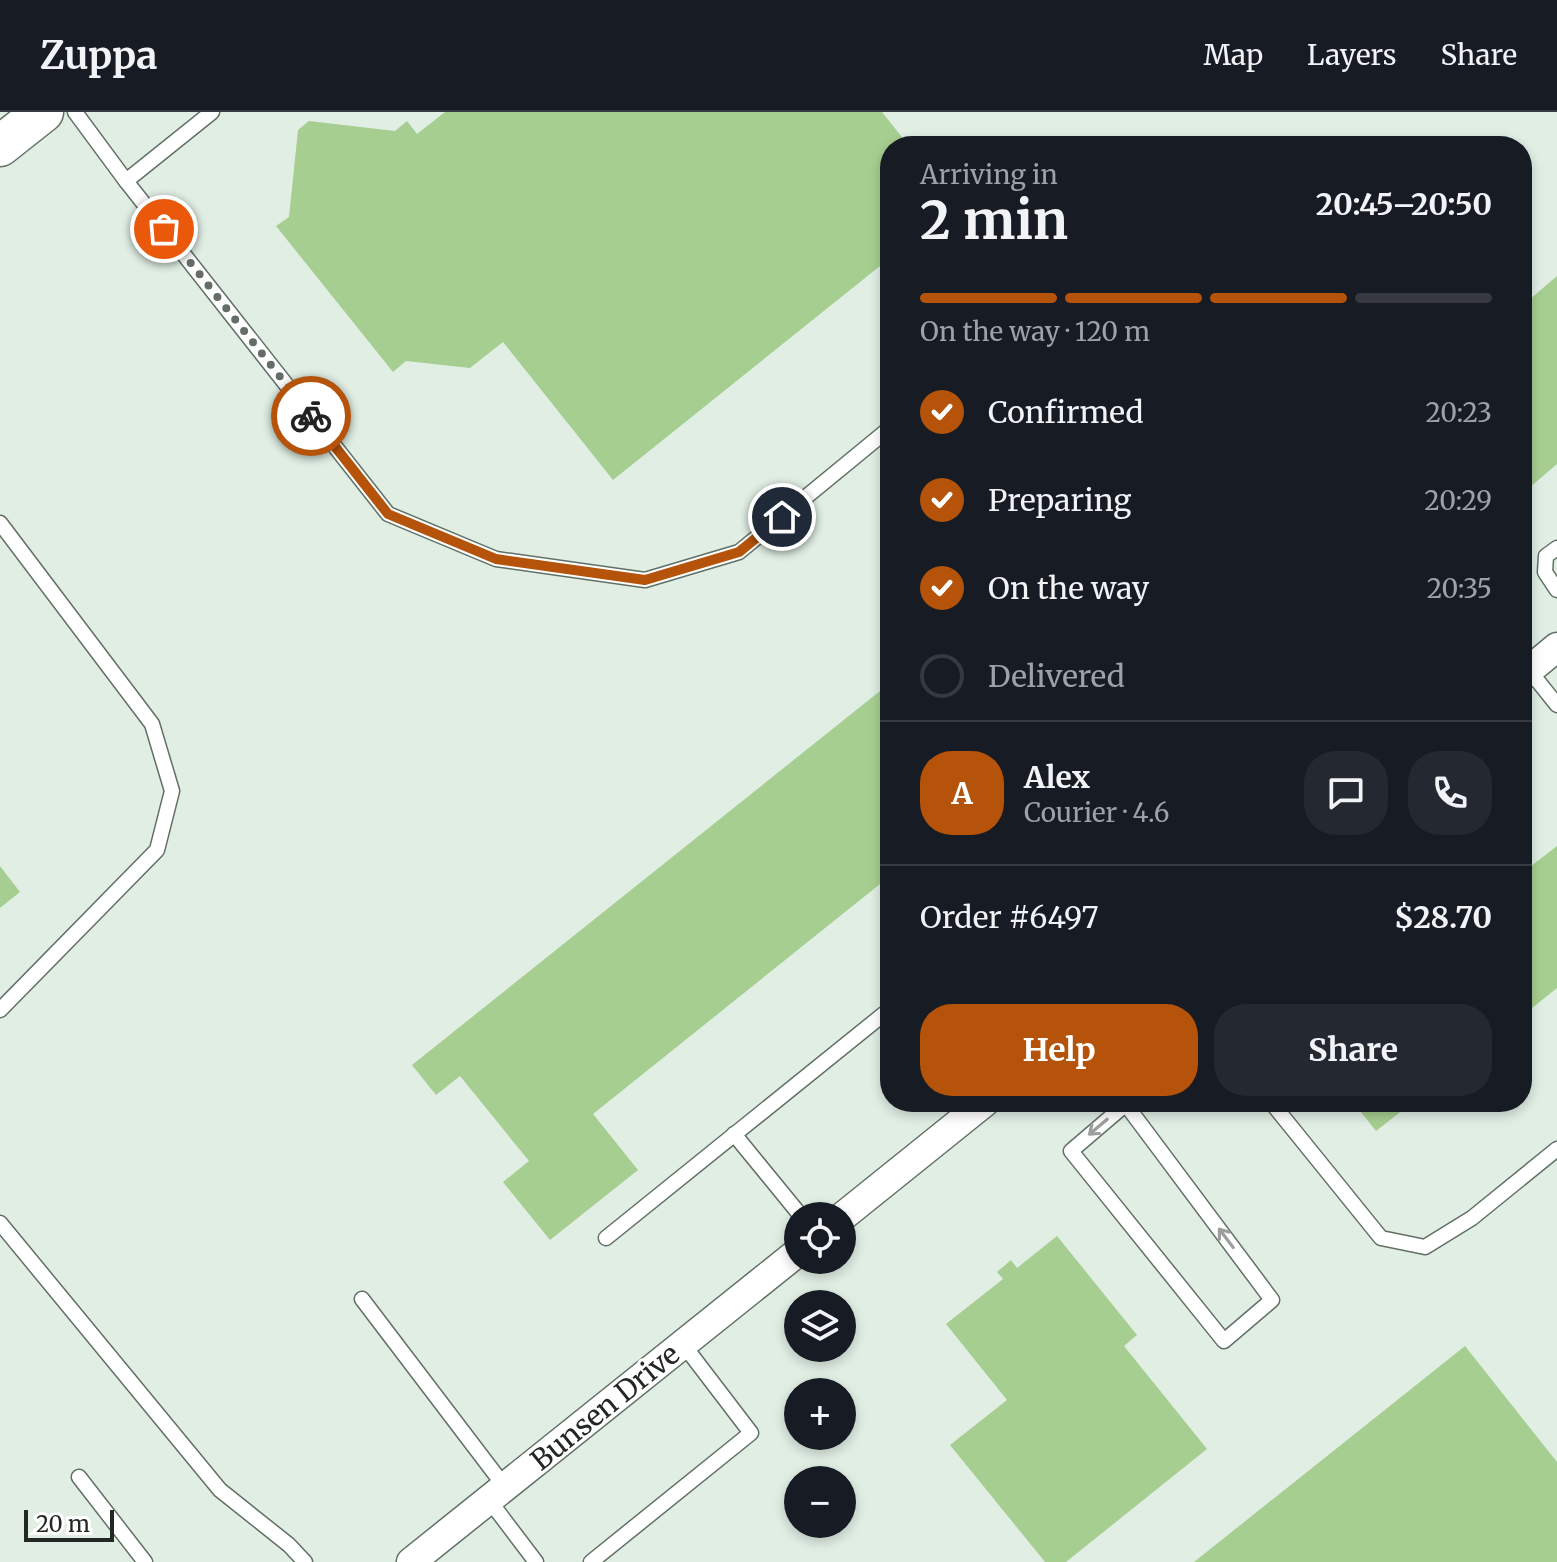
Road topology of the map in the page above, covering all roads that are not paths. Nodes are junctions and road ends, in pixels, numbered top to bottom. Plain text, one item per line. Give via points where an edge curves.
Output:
1 (43, 112) edge
2 (75, 112) edge
3 (212, 112) edge
4 (0, 146) edge
5 (126, 181) junction
6 (880, 436) edge
7 (0, 523) edge
8 (1557, 548) edge
9 (1557, 590) edge
10 (1557, 647) edge
11 (1532, 667) edge
12 (1532, 680) edge
13 (1557, 705) edge
14 (0, 1010) edge
15 (880, 1017) edge
16 (973, 1112) edge
17 (1115, 1112) edge
18 (1132, 1112) edge
19 (1279, 1112) edge
20 (734, 1134) junction
21 (1557, 1149) edge
22 (790, 1202) edge
23 (856, 1206) edge
24 (0, 1223) edge
25 (606, 1238) dead end
26 (784, 1263) edge
27 (362, 1299) dead end
28 (683, 1344) junction
29 (79, 1477) dead end
30 (497, 1494) junction
31 (145, 1562) edge
32 (305, 1562) edge
33 (411, 1562) edge
34 (536, 1562) edge
35 (591, 1562) edge

1 - 4 street
2 - 5 lane
3 - 5 lane
5 - 6 lane via 388,514 496,559 645,580 739,552
7 - 14 lane via 152,724 172,791 157,850
8 - 9 lane via 1546,556 1545,572
10 - 11 street
12 - 13 lane
15 - 20 lane
16 - 23 street
17 -> 18 lane via 1071,1151 1224,1341 1272,1300
19 - 21 lane via 1381,1238 1425,1247 1472,1218
20 - 22 lane
20 - 25 lane
24 - 32 lane via 220,1490
26 - 28 street, Bunsen Drive
27 - 30 lane
28 - 30 street, Bunsen Drive
28 - 35 lane via 751,1433
29 - 31 lane
30 - 33 street, Bunsen Drive
30 - 34 lane

